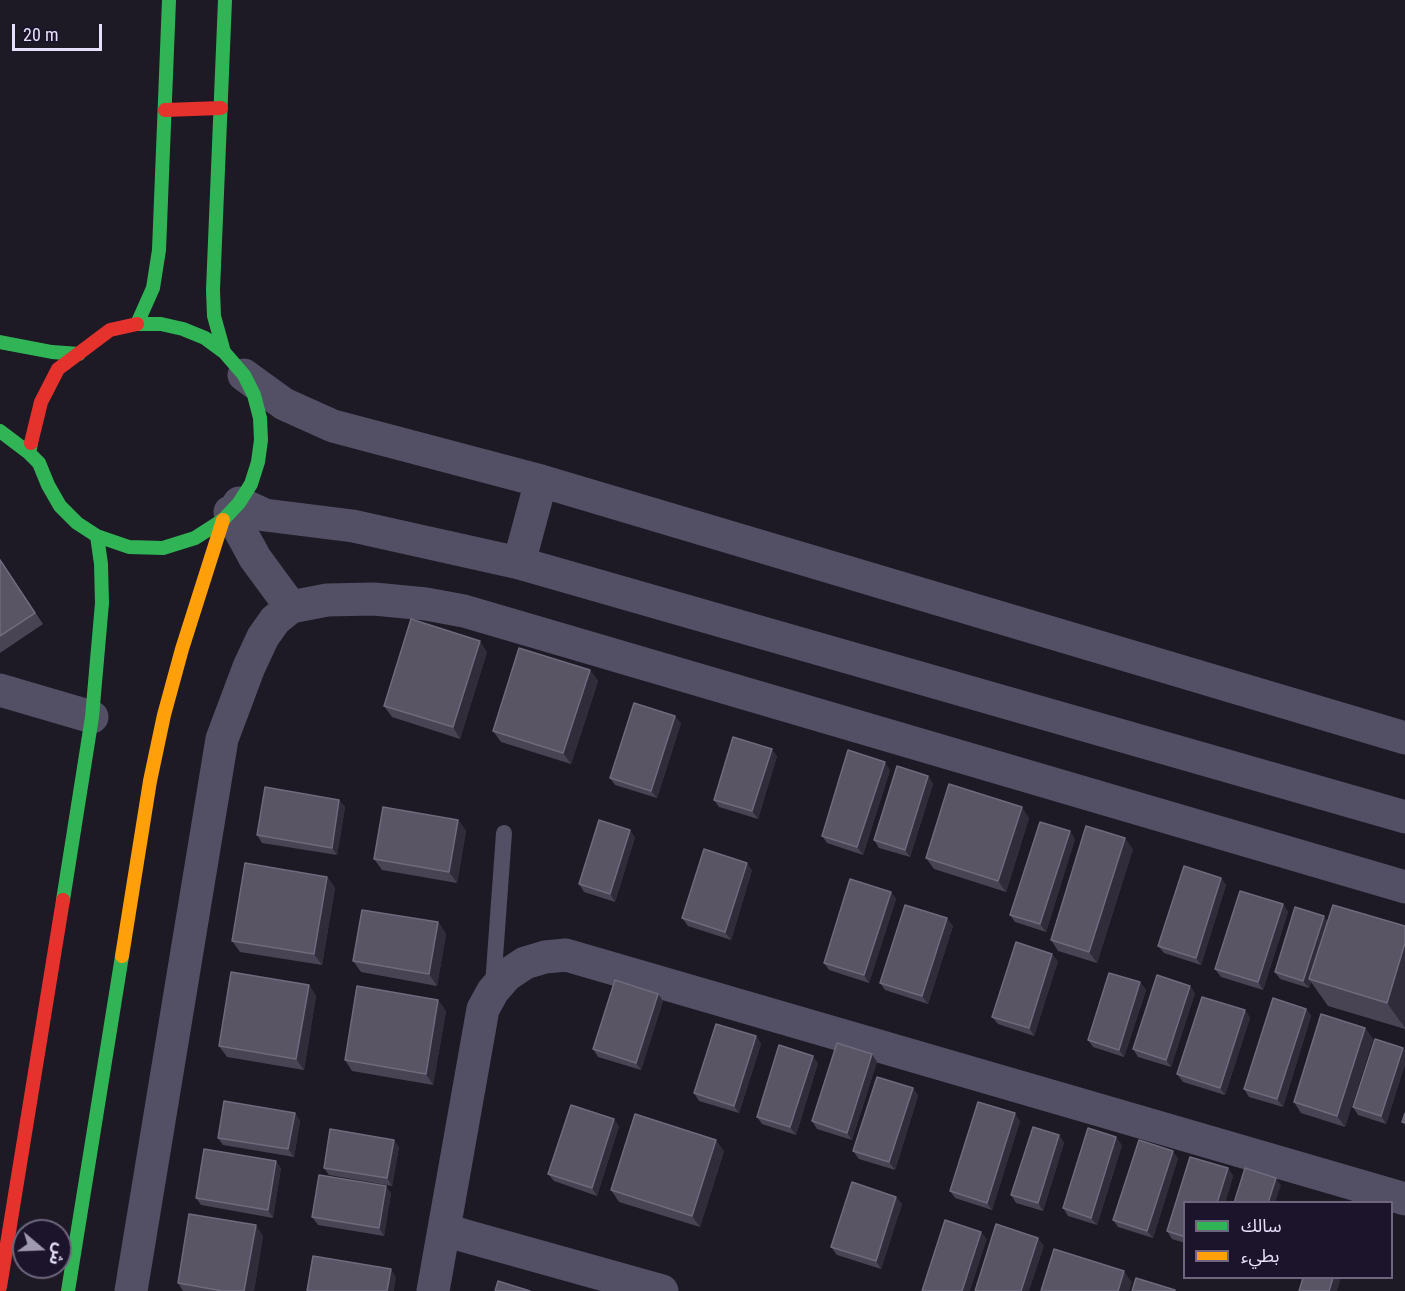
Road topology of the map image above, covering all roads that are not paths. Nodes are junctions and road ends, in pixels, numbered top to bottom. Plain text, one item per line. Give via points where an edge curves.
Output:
1 (169, 0) edge
2 (225, 0) edge
3 (221, 108) junction
4 (165, 110) junction
5 (137, 324) junction
6 (0, 342) edge
7 (79, 354) junction
8 (234, 363) junction
9 (0, 431) edge
10 (29, 453) junction
11 (541, 481) junction
12 (231, 512) junction
13 (97, 536) junction
14 (519, 563) junction
15 (291, 607) junction
16 (0, 690) edge
17 (92, 717) junction
18 (1405, 738) edge
19 (1405, 817) edge
20 (504, 833) dead end
21 (1405, 887) edge
22 (493, 991) junction
23 (1405, 1199) edge
24 (444, 1230) junction
25 (0, 1287) edge
26 (68, 1291) edge
27 (131, 1291) edge
28 (433, 1291) edge
29 (662, 1291) edge

1 - 4 street
2 - 3 street
3 - 4 street
3 - 8 street via 214,316
4 - 5 street via 157,269
5 - 7 street via 110,330
5 - 8 street via 183,328 205,338
6 - 7 street
7 - 10 street via 58,369 41,402
8 - 11 street via 284,404 333,426
8 - 12 street via 254,396 261,440 251,483
9 - 10 street
10 - 13 street via 39,463 60,506
11 - 14 street
11 - 18 street
12 - 13 street via 195,538 163,548 129,547
12 - 14 street via 353,526
12 - 15 street via 255,558
12 - 26 street via 182,649 150,781
13 - 17 street via 102,603
14 - 19 street
15 - 21 street via 327,600 374,599 464,611
15 - 27 street via 263,637 222,739
16 - 17 street
17 - 25 street
20 - 22 lane
22 - 23 street via 525,963 566,955
22 - 24 street via 478,1030
24 - 28 street
24 - 29 street

